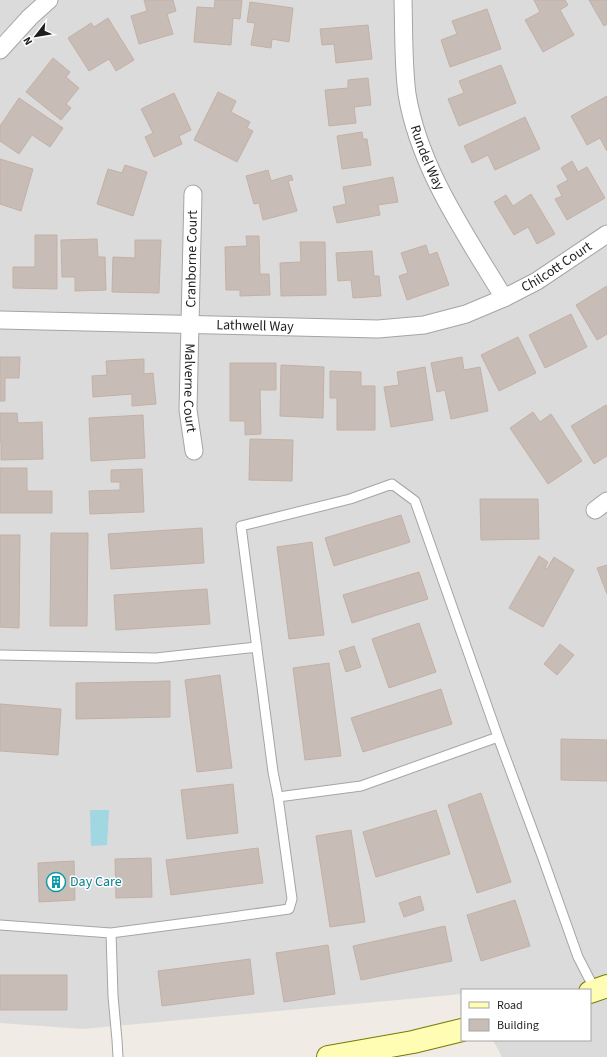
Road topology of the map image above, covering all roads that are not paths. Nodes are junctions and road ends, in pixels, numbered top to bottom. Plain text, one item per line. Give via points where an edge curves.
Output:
1 (49, 0) edge
2 (403, 0) edge
3 (1, 47) edge
4 (193, 194) dead end
5 (607, 234) edge
6 (504, 298) junction
7 (0, 320) edge
8 (190, 324) junction
9 (194, 451) dead end
10 (257, 647) junction
11 (0, 655) edge
12 (498, 737) junction
13 (278, 797) junction
14 (0, 925) edge
15 (111, 933) junction
16 (597, 989) edge
17 (461, 1030) edge
18 (118, 1057) edge
19 (328, 1057) edge

1 - 3 street
2 - 6 street, Rundel Way via 407,94 417,134 448,204
4 - 8 street, Cranborne Court
5 - 6 street, Chilcott Court via 537,281
6 - 8 street, Lathwell Way via 466,314 408,327 378,329
7 - 8 street, Lathwell Way
8 - 9 street, Malverne Court via 188,410
10 - 11 lane via 156,658
10 - 12 lane via 241,526 350,499 392,484 415,502
10 - 13 lane
12 - 13 lane via 361,786
12 - 16 lane via 578,957
13 - 15 lane via 292,899 289,909
14 - 15 lane
15 - 18 lane
17 - 19 main road via 413,1042

